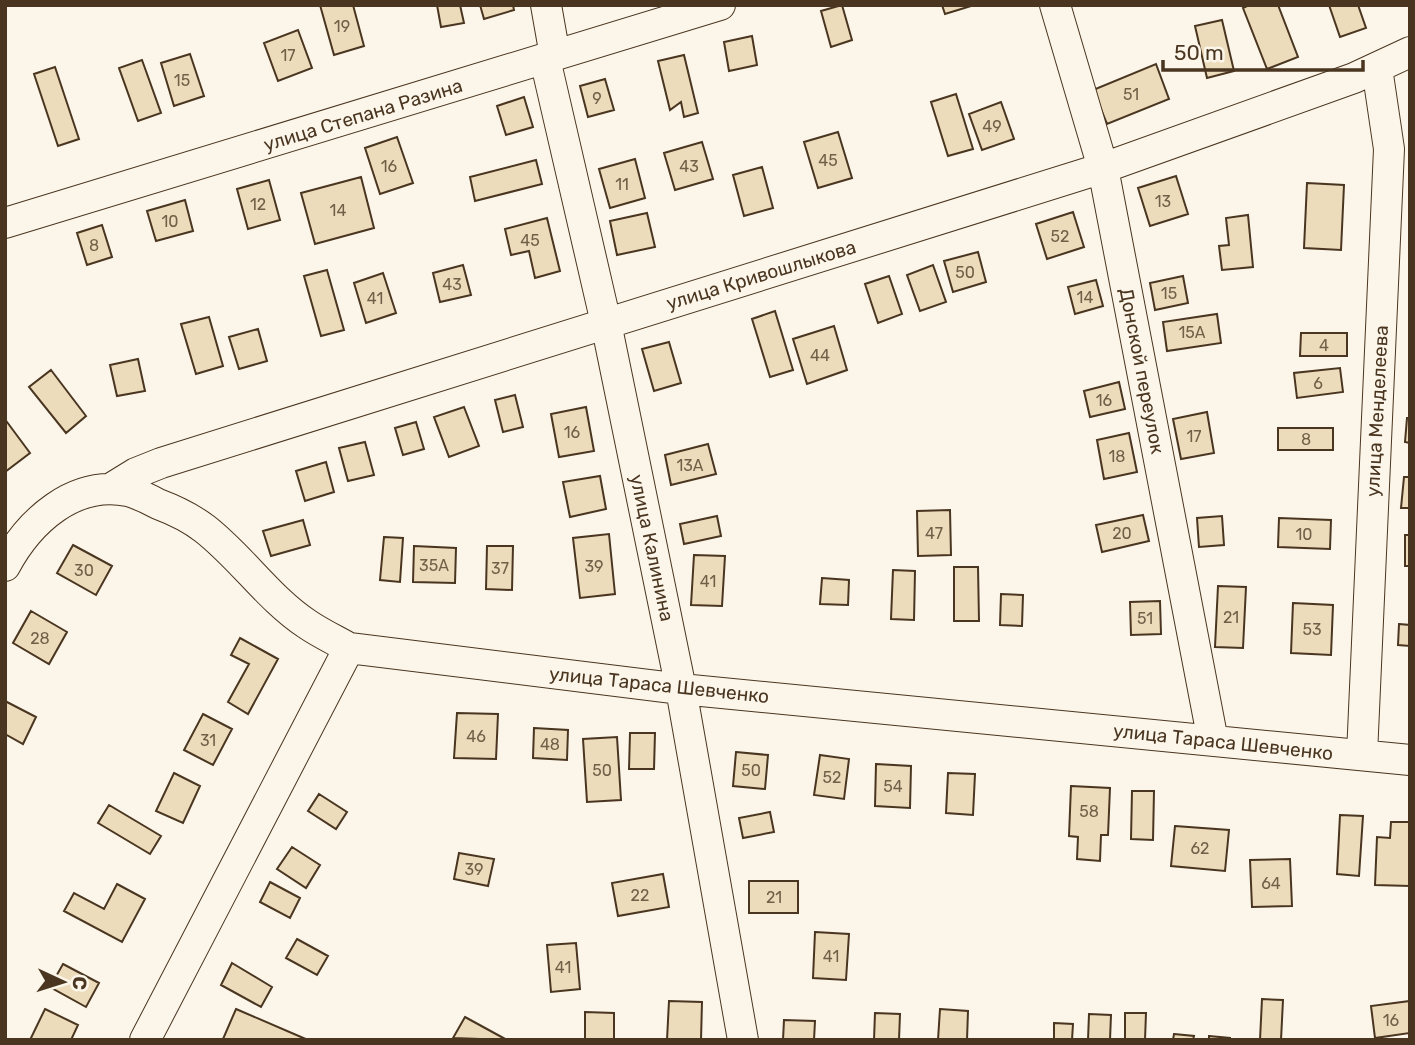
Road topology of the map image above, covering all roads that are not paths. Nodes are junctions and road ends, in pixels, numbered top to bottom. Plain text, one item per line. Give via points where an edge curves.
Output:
1 (546, 5) edge
2 (720, 5) edge
3 (1055, 5) edge
4 (1410, 52) edge
5 (550, 58) junction
6 (1377, 68) junction
7 (1103, 168) junction
8 (5, 223) edge
9 (606, 323) junction
10 (110, 489) junction
11 (5, 566) edge
12 (349, 648) junction
13 (681, 689) junction
14 (1213, 741) junction
15 (1362, 755) junction
16 (1410, 760) edge
17 (145, 1040) edge
18 (743, 1040) edge

1 - 5 street, улица Калинина
2 - 5 street, улица Степана Разина
3 - 7 street, Донской переулок
4 - 6 street, улица Кривошлыкова
5 - 8 street, улица Степана Разина
5 - 9 street, улица Калинина
6 - 7 street, улица Кривошлыкова
6 - 15 street, улица Менделеева via 1389,149
7 - 9 street, улица Кривошлыкова
7 - 14 street, Донской переулок
9 - 10 street, улица Кривошлыкова via 161,463
9 - 13 street, улица Калинина
10 - 11 street, улица Кривошлыкова via 86,492 58,504 28,532
10 - 12 street, улица Кривошлыкова via 131,492 204,528 306,624
12 - 13 street, улица Тараса Шевченко
12 - 17 street
13 - 14 street, улица Тараса Шевченко
13 - 18 street, улица Калинина
14 - 15 street, улица Тараса Шевченко
15 - 16 street, улица Тараса Шевченко

